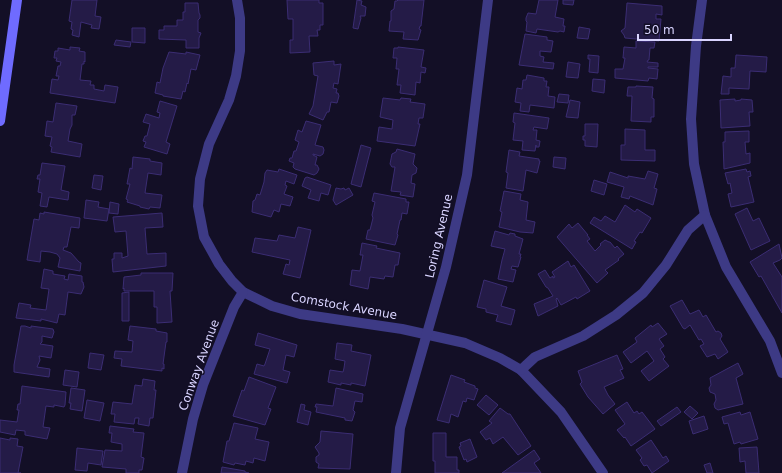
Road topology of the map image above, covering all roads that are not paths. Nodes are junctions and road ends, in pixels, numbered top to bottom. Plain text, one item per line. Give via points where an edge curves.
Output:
1 (17, 0) edge
2 (237, 0) edge
3 (488, 0) edge
4 (702, 0) edge
5 (0, 121) edge
6 (705, 214) junction
7 (243, 292) junction
8 (427, 334) junction
9 (521, 370) junction
10 (782, 373) edge
11 (182, 473) edge
12 (396, 473) edge
13 (603, 473) edge

1 - 5 main road
2 - 7 street, Comstock Avenue via 240,51 236,76 229,100 209,144 200,179 198,206 204,237 219,264
3 - 8 street, Loring Avenue via 467,175 446,267
4 - 6 street via 691,119 694,164
6 - 9 street via 688,230 666,265 643,293 616,315 583,336 534,357
6 - 10 street via 726,267 770,341
7 - 8 street, Comstock Avenue via 272,306 300,314
7 - 11 street, Conway Avenue via 203,385
8 - 9 street, Comstock Avenue via 465,343
8 - 12 street, Loring Avenue via 400,428
9 - 13 street, Comstock Avenue via 561,412

